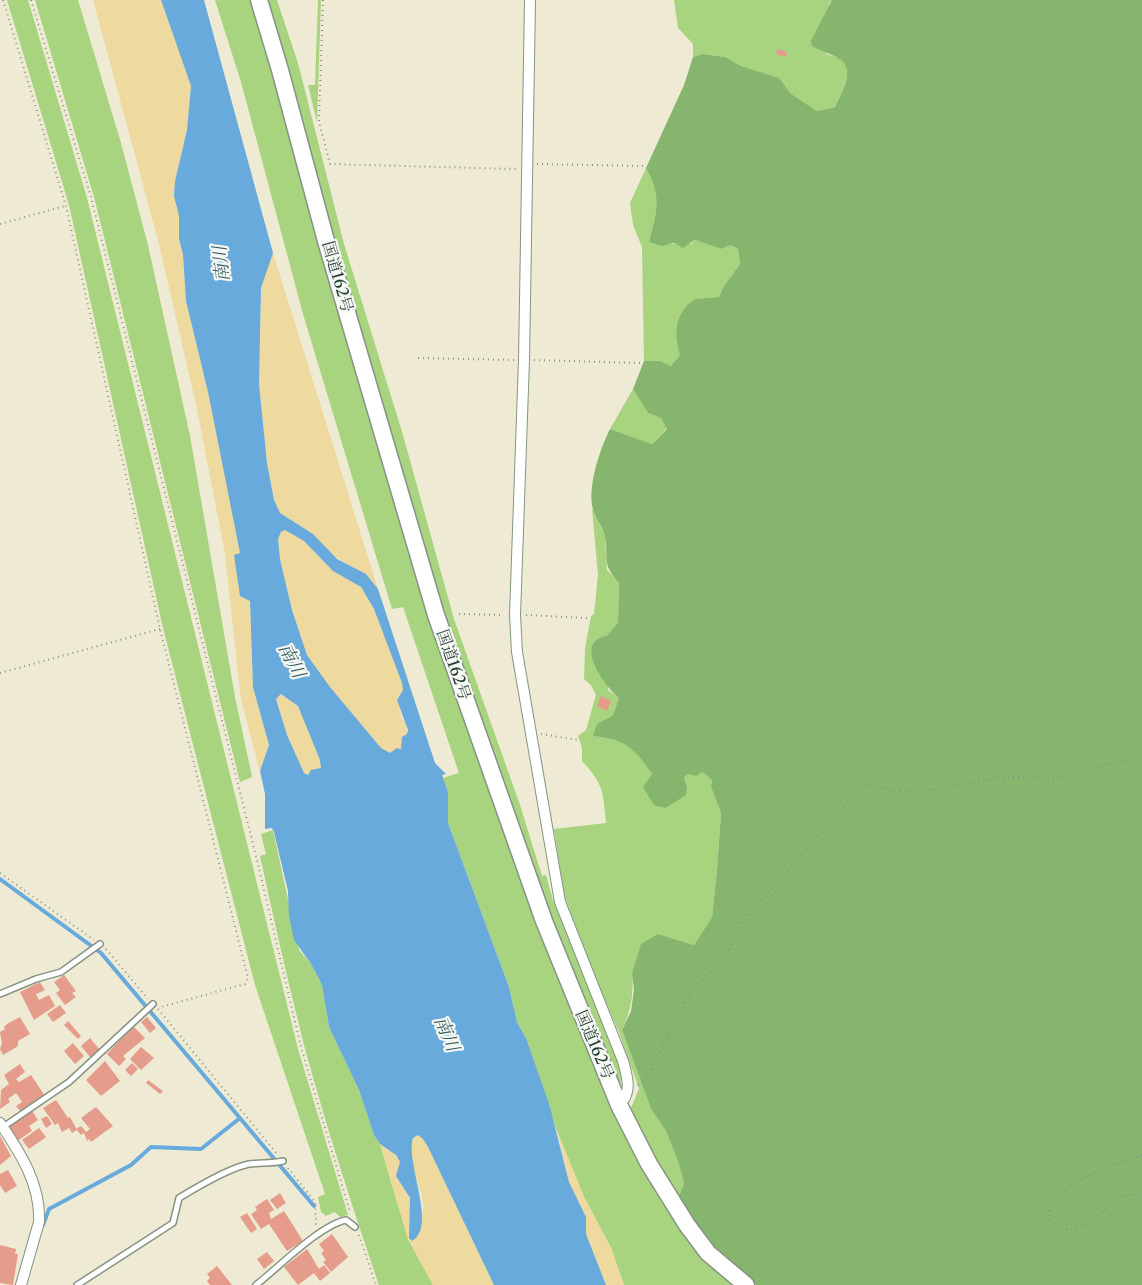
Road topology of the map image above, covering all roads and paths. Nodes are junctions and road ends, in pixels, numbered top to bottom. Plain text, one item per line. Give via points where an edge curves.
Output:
1 (3, 0) edge
2 (31, 0) edge
3 (259, 0) edge
4 (323, 0) edge
5 (530, 0) edge
6 (527, 166) junction
7 (644, 166) dead end
8 (66, 206) junction
9 (0, 224) edge
10 (459, 614) dead end
11 (515, 615) junction
12 (588, 618) dead end
13 (160, 629) junction
14 (0, 673) edge
15 (532, 735) junction
16 (578, 740) dead end
17 (1130, 759) dead end
18 (0, 873) edge
19 (100, 944) junction
20 (0, 994) edge
21 (155, 1006) junction
22 (628, 1088) junction
23 (619, 1104) junction
24 (1, 1125) edge
25 (1142, 1155) edge
26 (283, 1161) junction
27 (1142, 1196) edge
28 (355, 1227) junction
29 (316, 1236) junction
30 (21, 1285) edge
31 (77, 1285) edge
32 (256, 1285) edge
33 (376, 1285) edge
34 (746, 1285) edge

1 - 8 path
2 - 28 path via 91,197 301,1047
3 - 23 highway, 国道162号 via 436,615 540,912
4 - 6 path via 320,122 330,164 519,169
5 - 6 street
6 - 7 path
6 - 11 street
8 - 9 path
8 - 13 path
10 - 11 path
11 - 12 path
11 - 15 street via 517,652
13 - 14 path
13 - 21 path via 248,978 245,984
15 - 16 path
15 - 22 street via 560,902 615,1036
17 - 22 path via 1055,779 1003,777 919,792 872,785 859,788 750,912 720,964 692,989 644,1081
18 - 19 path
19 - 20 lane via 61,972
19 - 21 path
21 - 24 lane via 69,1082
21 - 26 path
22 - 23 street
23 - 34 highway, 国道162号 via 649,1164 687,1225 712,1257
24 - 30 street via 31,1177 40,1212
25 - 27 path via 1106,1167 1079,1181 1052,1206 1050,1220 1061,1228 1082,1227 1123,1195
26 - 29 path via 315,1202
26 - 31 lane via 269,1165 249,1164 200,1185 179,1198 173,1223
28 - 29 lane via 346,1220
28 - 33 path
29 - 32 lane

